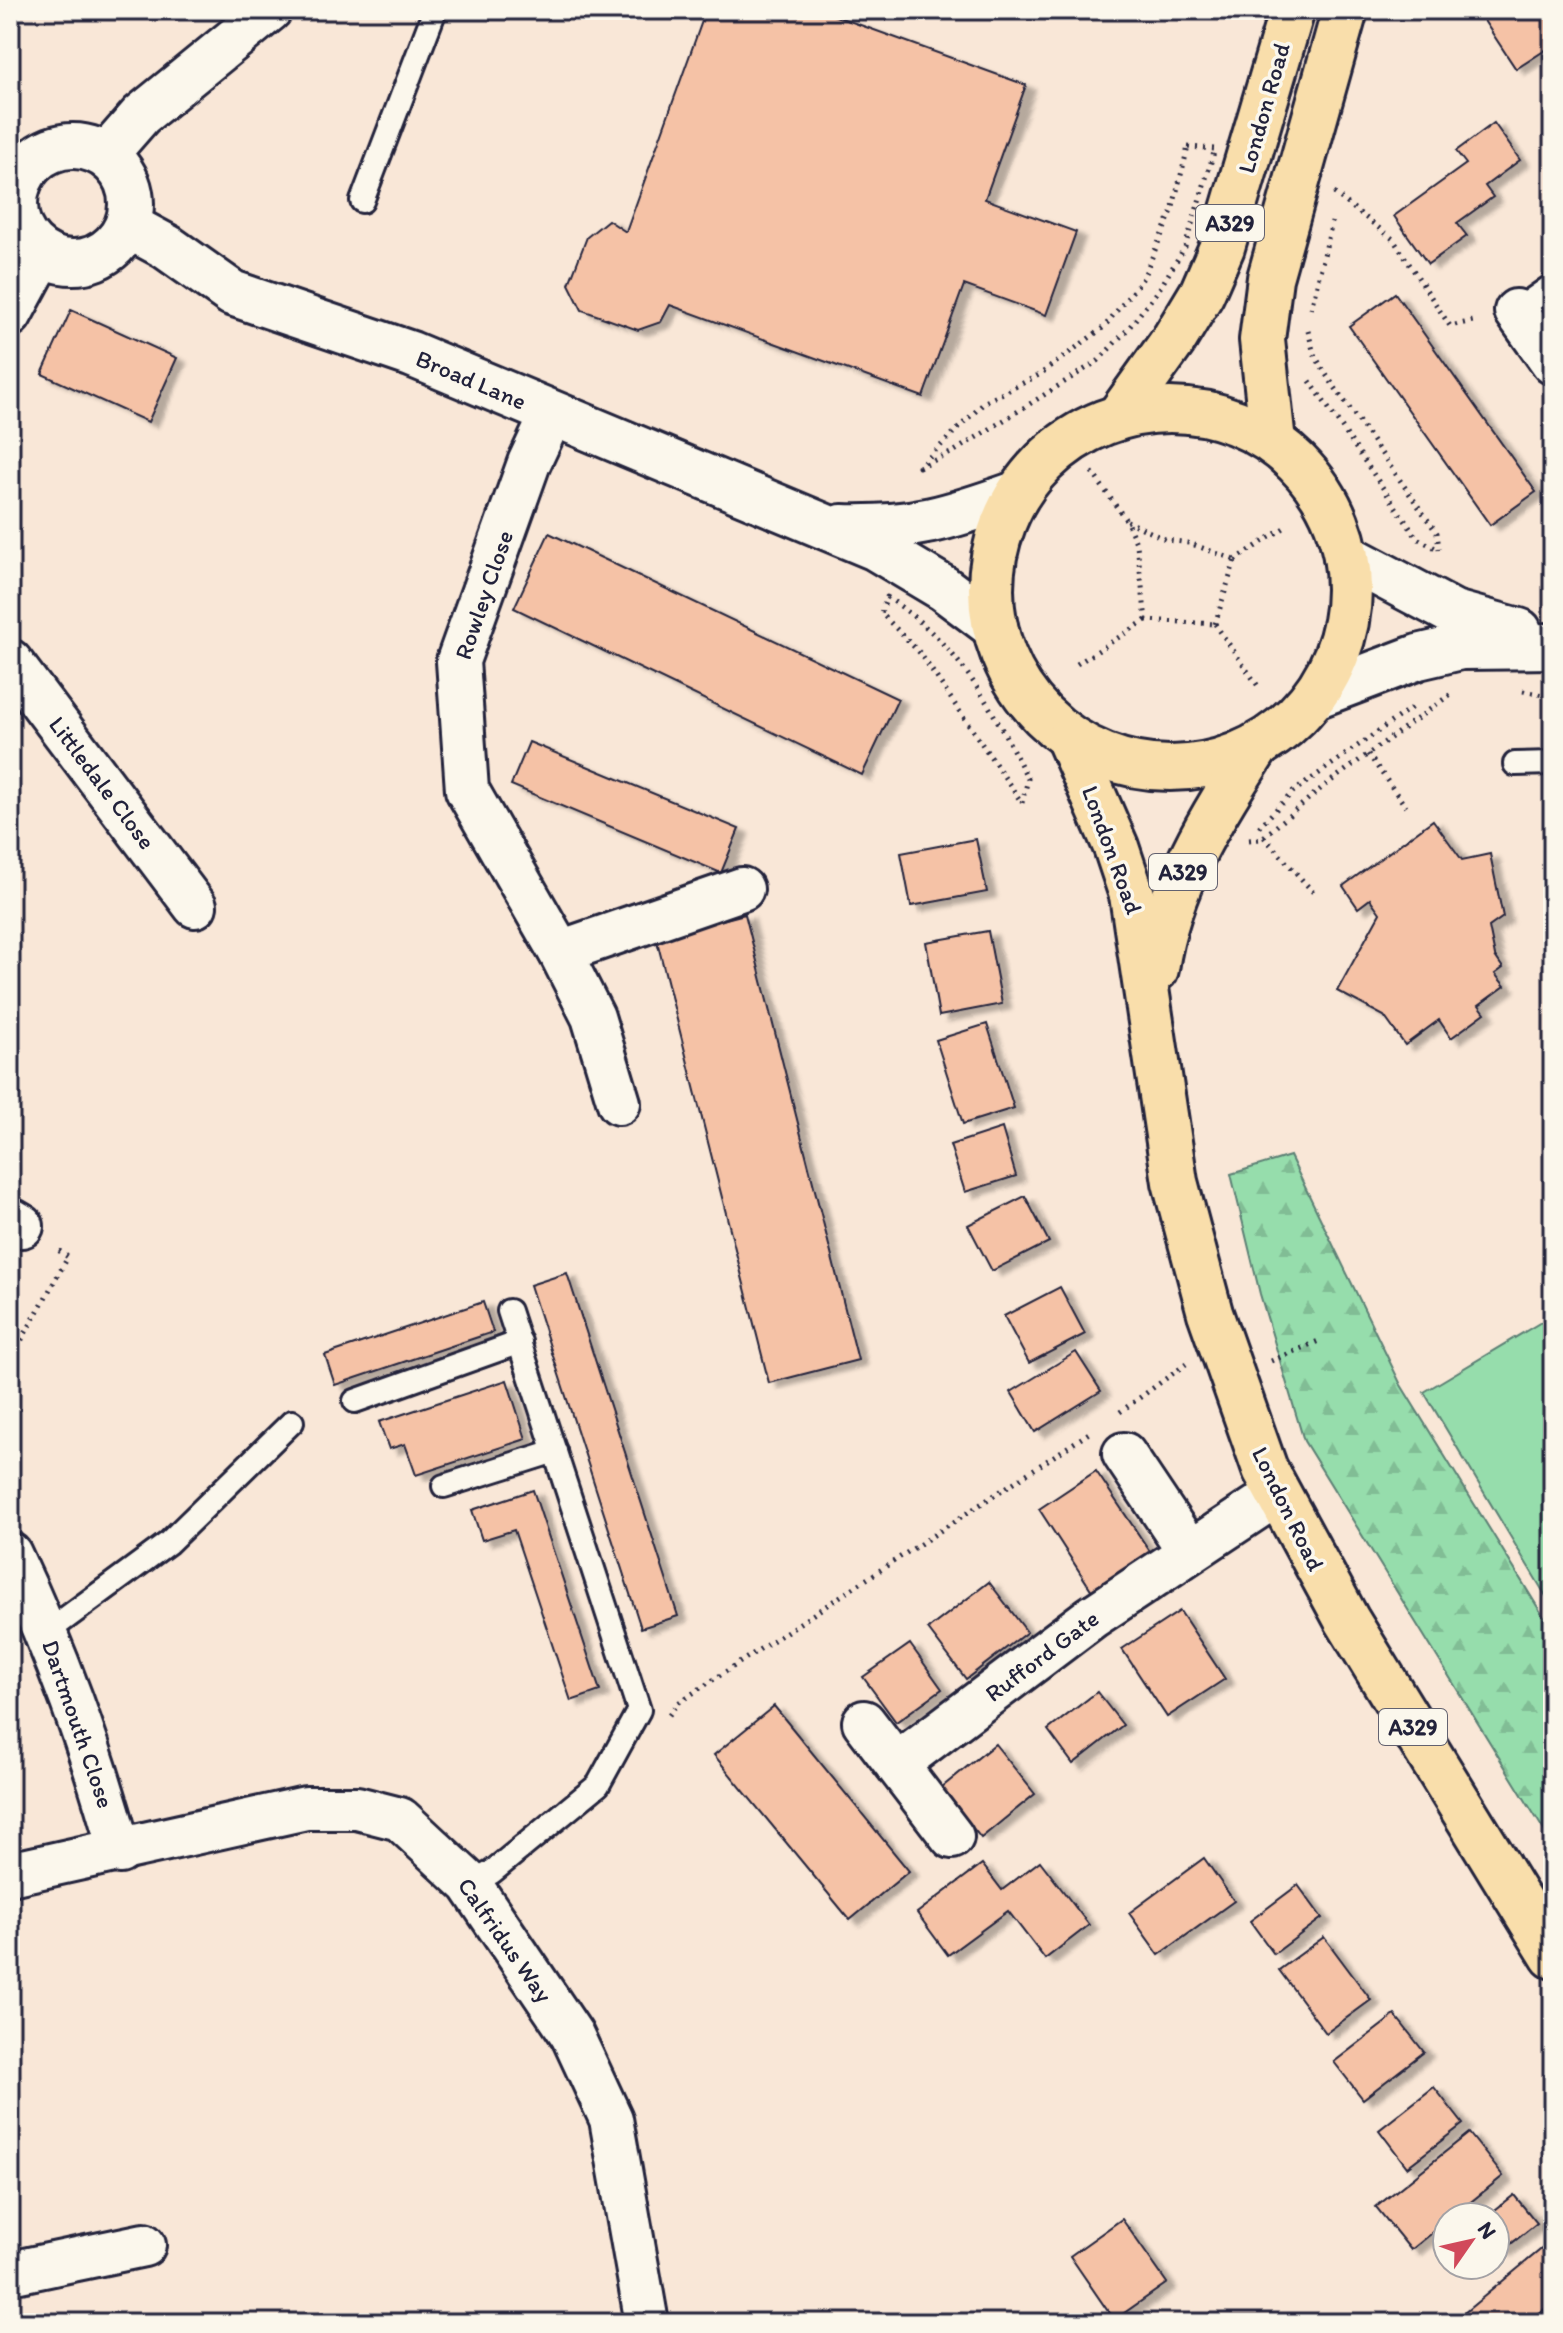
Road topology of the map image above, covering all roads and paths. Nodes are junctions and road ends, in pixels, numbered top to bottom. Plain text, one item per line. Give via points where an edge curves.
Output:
1 (270, 10) edge
2 (435, 10) edge
3 (1292, 10) edge
4 (1345, 10) edge
5 (106, 155) junction
6 (14, 182) edge
7 (1328, 198) dead end
8 (362, 201) dead end
9 (1332, 210) dead end
10 (128, 226) junction
11 (43, 254) junction
12 (1553, 285) edge
13 (1516, 311) junction
14 (10, 315) edge
15 (1553, 363) edge
16 (1304, 373) dead end
17 (552, 414) junction
18 (1120, 415) junction
19 (1273, 442) junction
20 (919, 467) joint
21 (1092, 472) dead end
22 (1016, 494) junction
23 (1126, 520) junction
24 (819, 526) junction
25 (1287, 526) dead end
26 (1346, 556) junction
27 (1235, 560) junction
28 (1146, 620) junction
29 (1215, 624) junction
30 (995, 627) junction
31 (1553, 643) edge
32 (10, 661) edge
33 (1077, 664) dead end
34 (1258, 686) dead end
35 (1517, 689) dead end
36 (1461, 690) dead end
37 (1315, 696) junction
38 (1553, 697) edge
39 (1425, 698) dead end
40 (1069, 739) junction
41 (1256, 748) junction
42 (1368, 754) junction
43 (1553, 763) edge
44 (1515, 764) dead end
45 (1022, 803) joint
46 (1406, 807) dead end
47 (1264, 837) junction
48 (742, 889) dead end
49 (1313, 892) dead end
50 (195, 906) dead end
51 (560, 952) junction
52 (1151, 1011) junction
53 (619, 1103) dead end
54 (16, 1222) edge
55 (509, 1311) dead end
56 (1321, 1340) dead end
57 (520, 1342) junction
58 (10, 1361) edge
59 (1186, 1364) dead end
60 (1259, 1367) dead end
61 (355, 1401) dead end
62 (292, 1422) dead end
63 (1109, 1434) junction
64 (555, 1451) junction
65 (444, 1486) dead end
66 (1276, 1495) junction
67 (1189, 1551) junction
68 (10, 1554) edge
69 (47, 1632) junction
70 (864, 1722) dead end
71 (660, 1728) dead end
72 (897, 1764) junction
73 (952, 1837) dead end
74 (120, 1852) junction
75 (10, 1874) edge
76 (470, 1884) junction
77 (1553, 1956) edge
78 (144, 2245) dead end
79 (10, 2273) edge
80 (647, 2323) edge

1 - 5 street via 141,115
2 - 8 lane
3 - 18 main road, London Road / A329 via 1222,247 1173,341
4 - 19 main road, A329 via 1268,289 1262,340
5 - 6 street via 90,147 55,148
5 - 10 street via 130,187
6 - 11 street via 21,230
7 - 13 path via 1324,185 1393,239 1450,326
9 - 16 path via 1308,319 1314,354 1437,533 1439,550 1417,538
10 - 11 street via 101,256 82,262
10 - 17 street, Broad Lane via 232,293 411,354
11 - 14 street
12 - 13 lane
13 - 15 street
17 - 24 street, Broad Lane
17 - 51 street, Rowley Close via 529,463 458,661 467,790
18 - 19 main road, A329 via 1194,411 1247,427
18 - 22 main road, A329 via 1056,449
19 - 26 main road, A329 via 1325,504
20 - 20 path via 985,402 1039,375 1104,327 1143,278 1172,211 1188,147 1215,149 1185,247 1158,291 1098,361 953,452
21 - 23 path
22 - 24 street, Broad Lane via 909,527
22 - 30 main road, A329 via 995,541 988,583
23 - 27 path via 1167,540
23 - 28 path via 1137,545
24 - 30 street, Broad Lane via 909,566
25 - 27 path
26 - 31 street via 1454,613
26 - 37 main road, A329 via 1349,588 1343,637
27 - 29 path
28 - 29 path
28 - 33 path
29 - 34 path
30 - 40 main road, A329 via 1012,667
31 - 37 street via 1461,647 1418,657
32 - 50 street, Littledale Close
35 - 38 path
36 - 42 path
37 - 41 main road, A329 via 1291,724
39 - 47 path via 1293,792 1249,840
40 - 41 main road, A329 via 1158,773 1204,769
40 - 52 main road, London Road / A329 via 1132,895
41 - 52 main road, London Road / A329 via 1208,823 1175,892 1160,942
42 - 46 path
42 - 47 path
43 - 44 lane
45 - 45 path via 920,653 881,613 887,597 944,641 996,717 1028,779
47 - 49 path
48 - 51 street
51 - 53 street, Rowley Close via 593,1017
52 - 66 main road, London Road / A329 via 1181,1208 1240,1405
54 - 58 path via 68,1257
55 - 57 lane
56 - 60 path
57 - 61 lane
57 - 64 lane
59 - 63 path
62 - 69 lane via 168,1543
63 - 67 street
63 - 71 path via 678,1703
64 - 65 lane
64 - 76 lane via 639,1710 598,1785
66 - 67 street, Rufford Gate
66 - 77 main road, London Road / A329
67 - 72 street, Rufford Gate
68 - 69 street, Dartmouth Close
69 - 74 street, Dartmouth Close via 90,1746
70 - 72 street
72 - 73 street
74 - 75 street, Calfridus Way
74 - 76 street, Calfridus Way via 306,1808 357,1808 400,1819
76 - 80 street, Calfridus Way via 572,2035 611,2119
78 - 79 street

